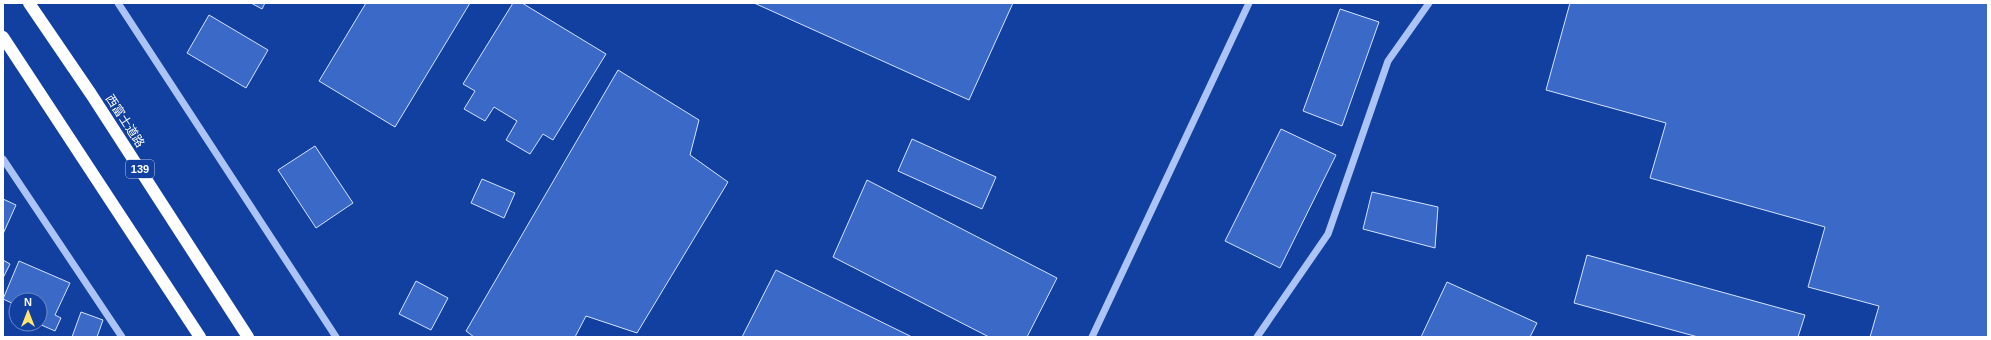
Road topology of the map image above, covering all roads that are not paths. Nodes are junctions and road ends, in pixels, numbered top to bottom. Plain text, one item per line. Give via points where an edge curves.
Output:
1 (29, 3) edge
2 (118, 3) edge
3 (1249, 3) edge
4 (1429, 3) edge
5 (3, 37) edge
6 (3, 159) edge
7 (122, 337) edge
8 (200, 337) edge
9 (248, 337) edge
10 (336, 337) edge
11 (1092, 337) edge
12 (1257, 337) edge

1 - 9 highway, 西富士道路 / 139
2 - 10 street
3 - 11 street
4 - 12 street via 1388,61 1328,234
5 - 8 highway
6 - 7 street

